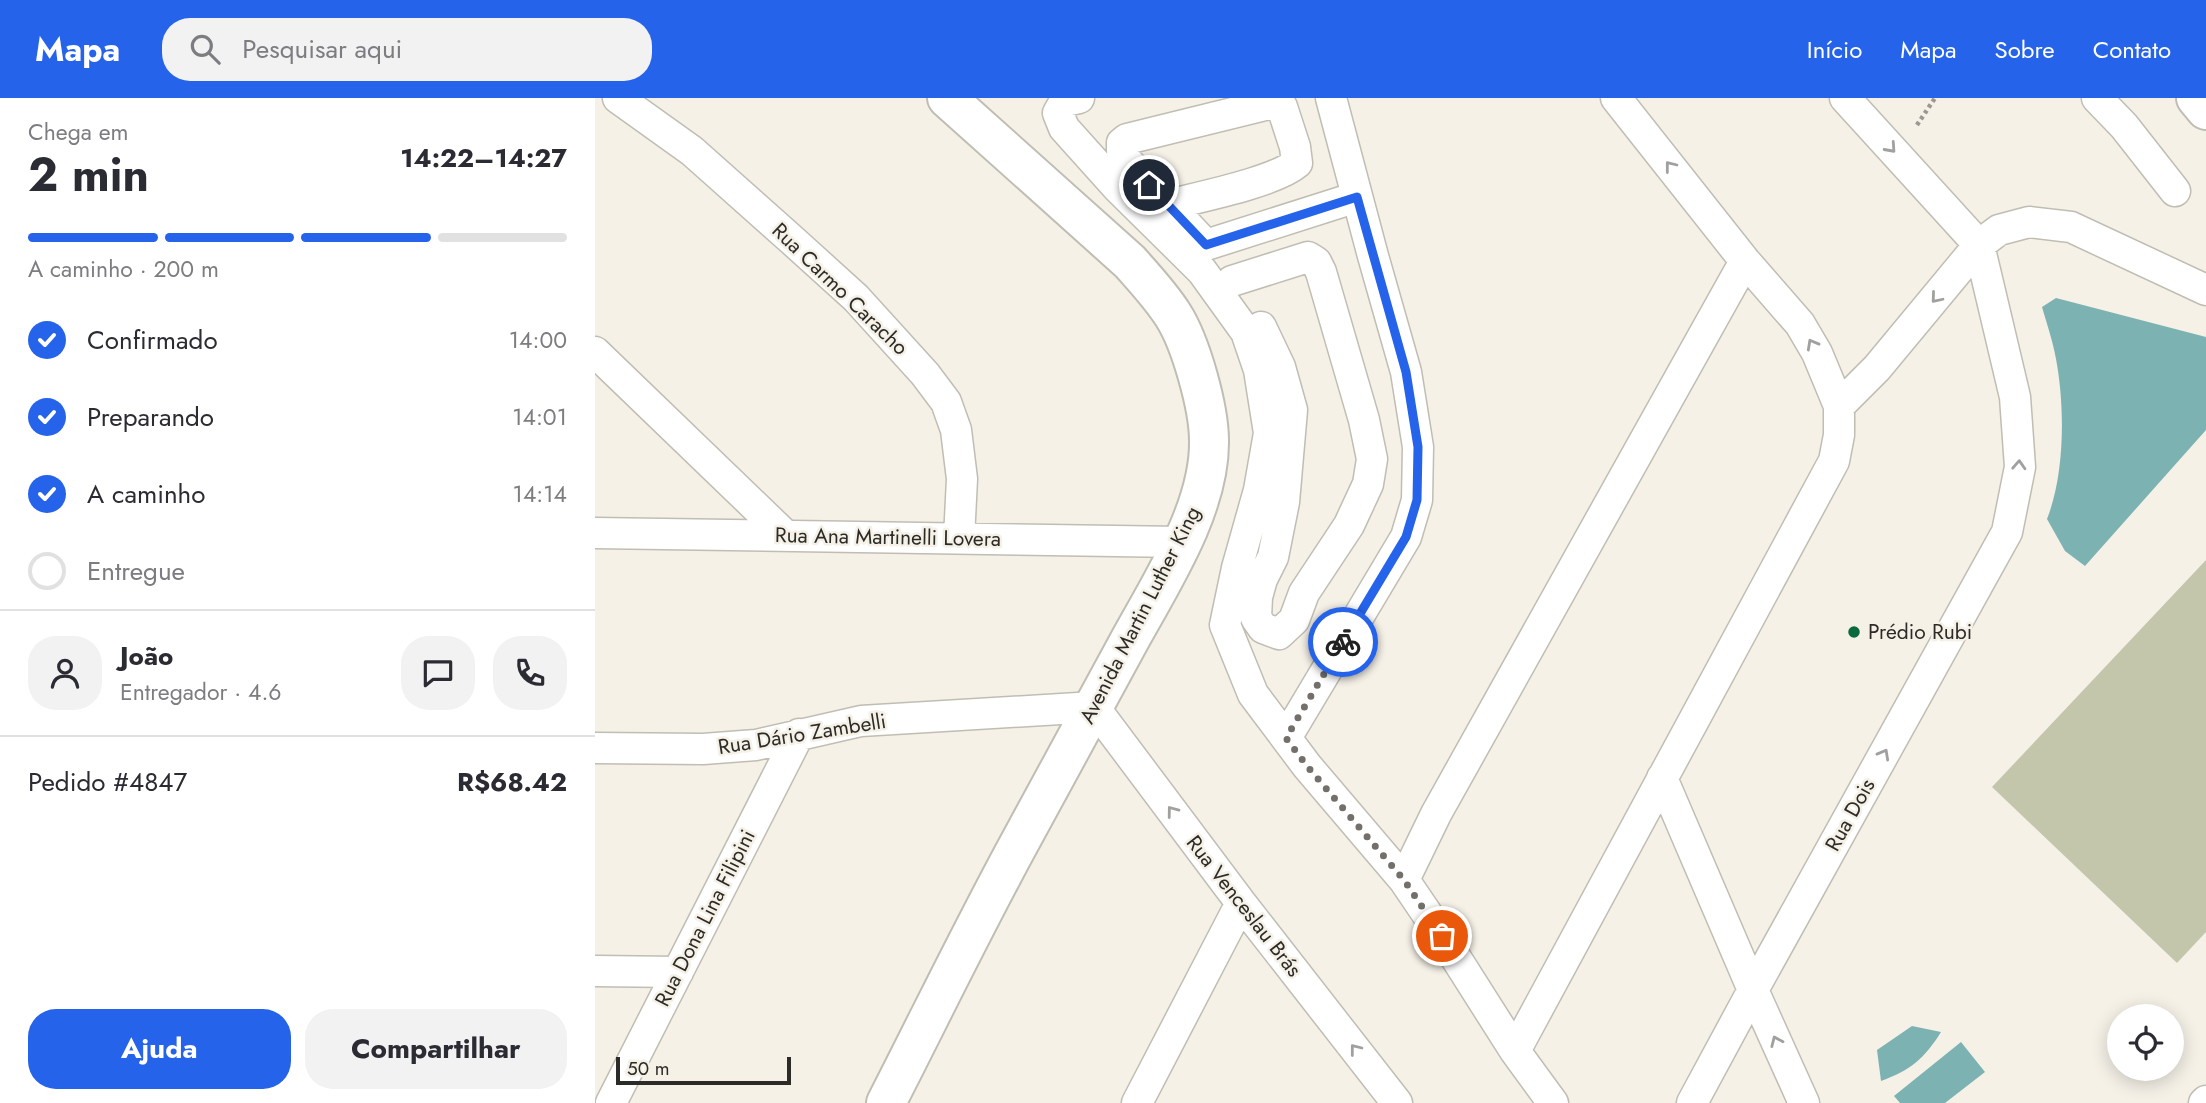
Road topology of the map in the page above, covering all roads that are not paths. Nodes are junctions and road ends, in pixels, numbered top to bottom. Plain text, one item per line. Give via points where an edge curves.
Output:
1 (618, 98) edge
2 (947, 98) edge
3 (1079, 98) edge
4 (1331, 98) edge
5 (1616, 98) edge
6 (1845, 98) edge
7 (2097, 98) edge
8 (2196, 98) edge
9 (2206, 110) edge
10 (2175, 191) dead end
11 (1357, 197) junction
12 (1168, 205) junction
13 (1206, 245) junction
14 (1979, 245) junction
15 (1745, 261) junction
16 (1232, 281) junction
17 (2206, 290) edge
18 (595, 352) edge
19 (1839, 406) junction
20 (595, 533) edge
21 (786, 536) junction
22 (959, 538) junction
23 (1181, 542) junction
24 (1094, 707) junction
25 (799, 734) junction
26 (1286, 738) junction
27 (595, 748) edge
28 (1662, 778) junction
29 (1404, 880) junction
30 (1241, 903) junction
31 (595, 971) edge
32 (678, 972) junction
33 (1753, 990) junction
34 (1515, 1051) junction
35 (1390, 1100) edge
36 (611, 1103) edge
37 (886, 1103) edge
38 (1137, 1103) edge
39 (1553, 1103) edge
40 (1692, 1103) edge
41 (1804, 1103) edge

1 - 22 street, Rua Carmo Caracho via 692,151 792,240 856,298 925,374 946,402 956,430 962,479
2 - 23 main road, Avenida Martin Luther King via 1130,262 1174,316 1197,377 1209,440 1199,501
3 - 26 street via 1065,102 1058,113 1063,128 1202,271 1246,332 1259,370 1269,433 1225,625 1253,694
4 - 11 street
15 -> 5 street
6 -> 14 street
7 - 10 street
8 - 9 main road
11 - 13 street
11 - 26 street via 1406,372 1418,447 1417,500 1406,537
12 - 12 street via 1126,160 1122,151 1126,139 1273,103 1282,107 1297,163 1261,180
12 - 13 street
13 - 16 street
14 - 17 street via 1999,230 2029,222 2071,227
14 -> 19 street via 1877,368
33 -> 14 street, Rua Dois via 2007,532 2020,467 2015,397
19 -> 15 street via 1800,324
15 - 29 street via 1436,814
16 - 16 street via 1308,257 1316,262 1373,459 1368,484 1349,525 1304,593 1294,620 1279,634 1263,628 1256,618 1257,597 1273,557 1284,502 1291,410 1280,367 1248,301
18 - 21 street
19 - 28 street via 1834,461
20 - 21 street, Rua Ana Martinelli Lovera
21 - 22 street, Rua Ana Martinelli Lovera
22 - 23 street, Rua Ana Martinelli Lovera
23 - 24 main road, Avenida Martin Luther King
24 - 25 street, Rua Dário Zambelli via 861,721
30 -> 24 street, Rua Venceslau Brás
24 - 37 main road, Avenida Martin Luther King
25 - 27 street, Rua Dário Zambelli via 755,745 703,749
25 - 32 street, Rua Dona Lina Filipini
26 - 29 street
28 - 33 street
28 - 34 street
29 - 34 street
35 -> 30 street, Rua Venceslau Brás
30 - 38 street
31 - 32 street
32 - 36 street, Rua Dona Lina Filipini
33 - 40 street, Rua Dois
41 -> 33 street
34 - 39 street

